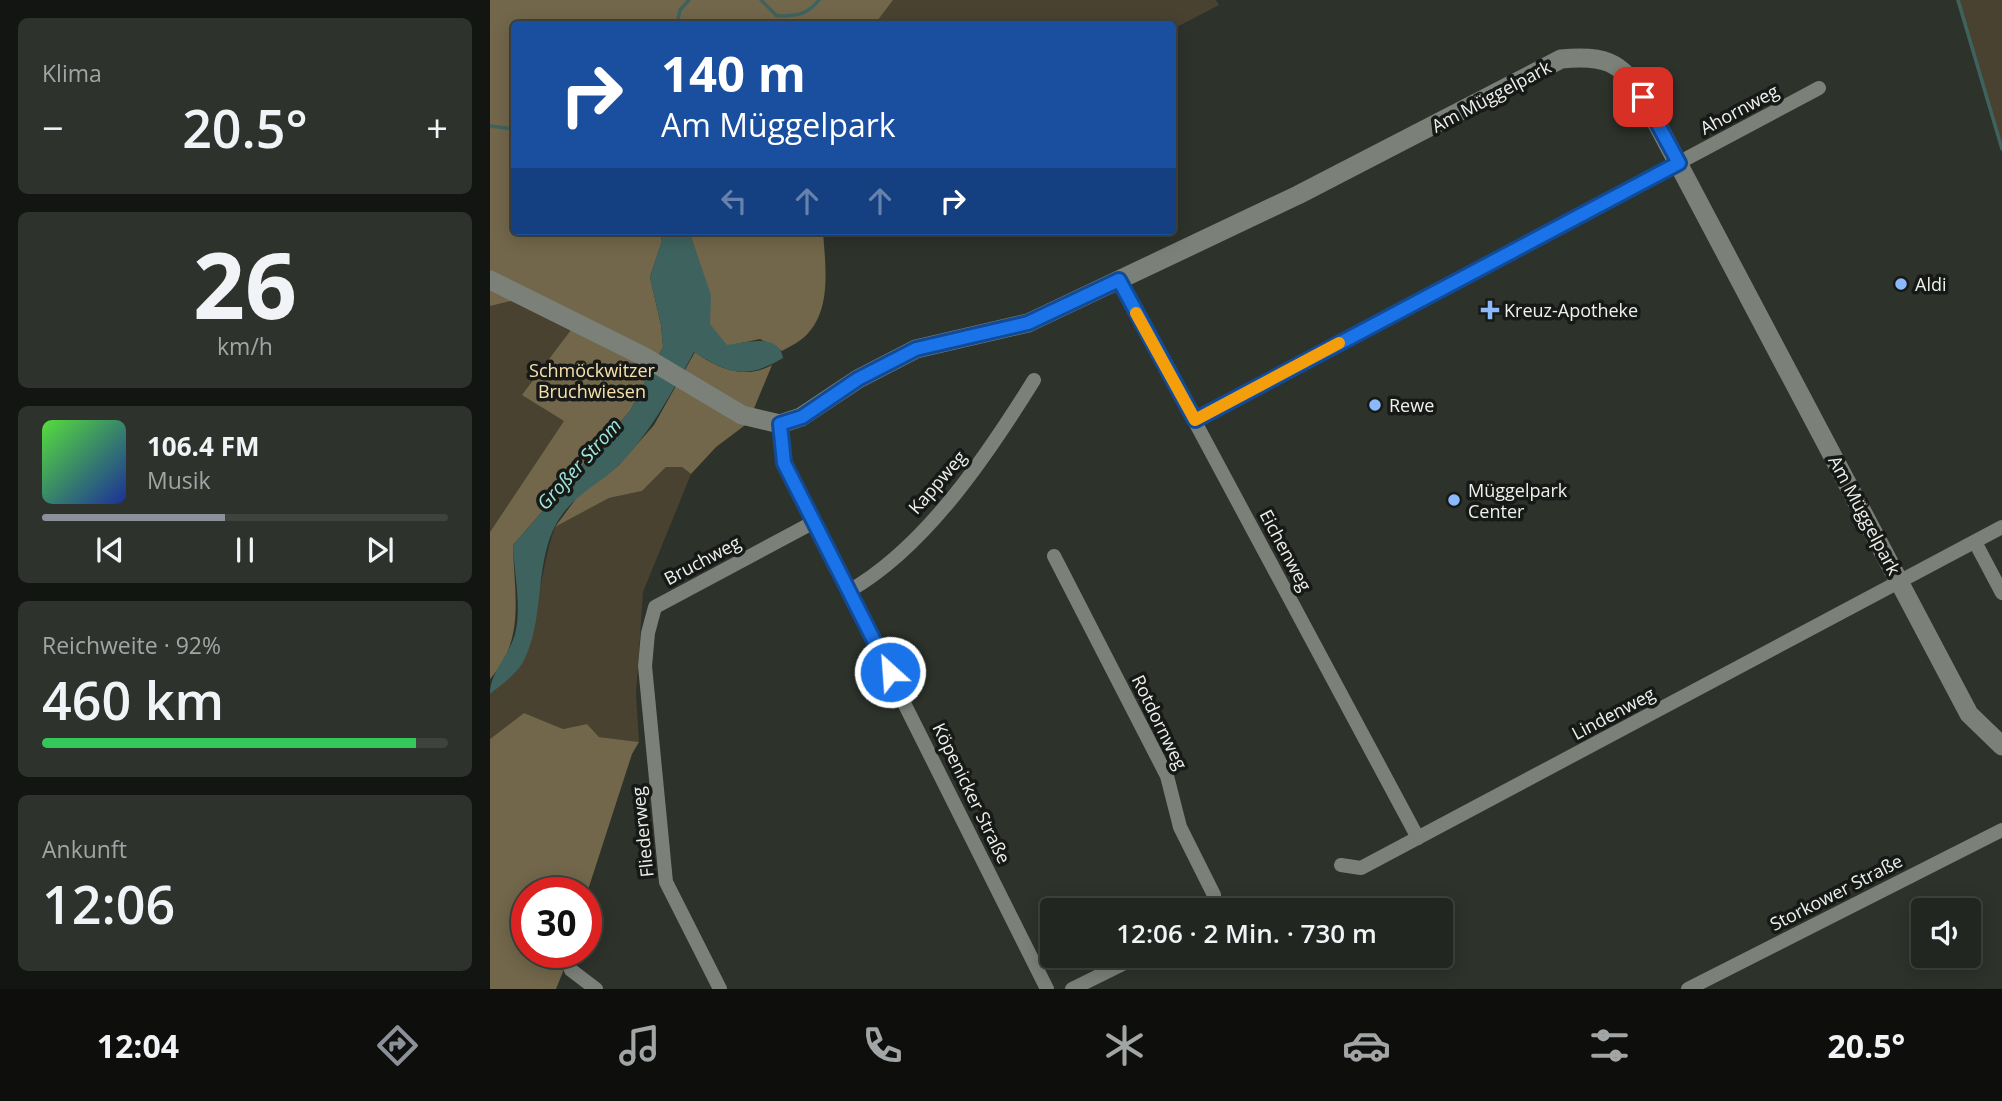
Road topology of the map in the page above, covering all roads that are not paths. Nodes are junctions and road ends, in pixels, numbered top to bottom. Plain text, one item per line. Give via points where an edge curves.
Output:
1 (1819, 88) dead end
2 (1679, 163) junction
3 (490, 280) edge
4 (1119, 280) junction
5 (1034, 380) dead end
6 (1195, 420) junction
7 (780, 424) junction
8 (814, 522) junction
9 (2002, 527) edge
10 (1975, 542) junction
11 (1054, 556) dead end
12 (1900, 580) junction
13 (849, 591) junction
14 (2002, 593) edge
15 (652, 742) joint
16 (2002, 746) edge
17 (2002, 830) edge
18 (1418, 838) junction
19 (1341, 865) dead end
20 (1214, 898) edge
21 (1115, 968) edge
22 (571, 970) dead end
23 (596, 989) edge
24 (720, 989) edge
25 (1047, 989) edge
26 (1072, 989) edge
27 (1688, 989) edge

1 - 2 street, Ahornweg
2 - 4 main road, Am Müggelpark via 1622,69 1589,57 1561,60 1343,173
2 - 6 street, Ahornweg
2 - 12 main road, Am Müggelpark
3 - 7 main road via 643,356 742,415
4 - 6 street, Eichenweg
4 - 7 main road, Am Müggelpark via 1028,323 916,349 858,379 802,417
5 - 13 street, Kappweg via 989,450 938,512 883,567
6 - 18 street, Eichenweg
7 - 8 street, Köpenicker Straße via 784,463
8 - 13 street, Köpenicker Straße
8 - 15 street, Bruchweg via 655,607 645,666
9 - 10 street, Lindenweg
10 - 12 street, Lindenweg
10 - 14 street
11 - 20 street, Rotdornweg via 1167,776 1180,827
12 - 16 main road, Am Müggelpark via 1969,715
12 - 18 street, Lindenweg
13 - 25 street, Köpenicker Straße
15 - 24 street, Fliederweg via 666,882
17 - 27 street, Storkower Straße
18 - 19 street, Lindenweg via 1361,868
21 - 26 street
22 - 23 street

